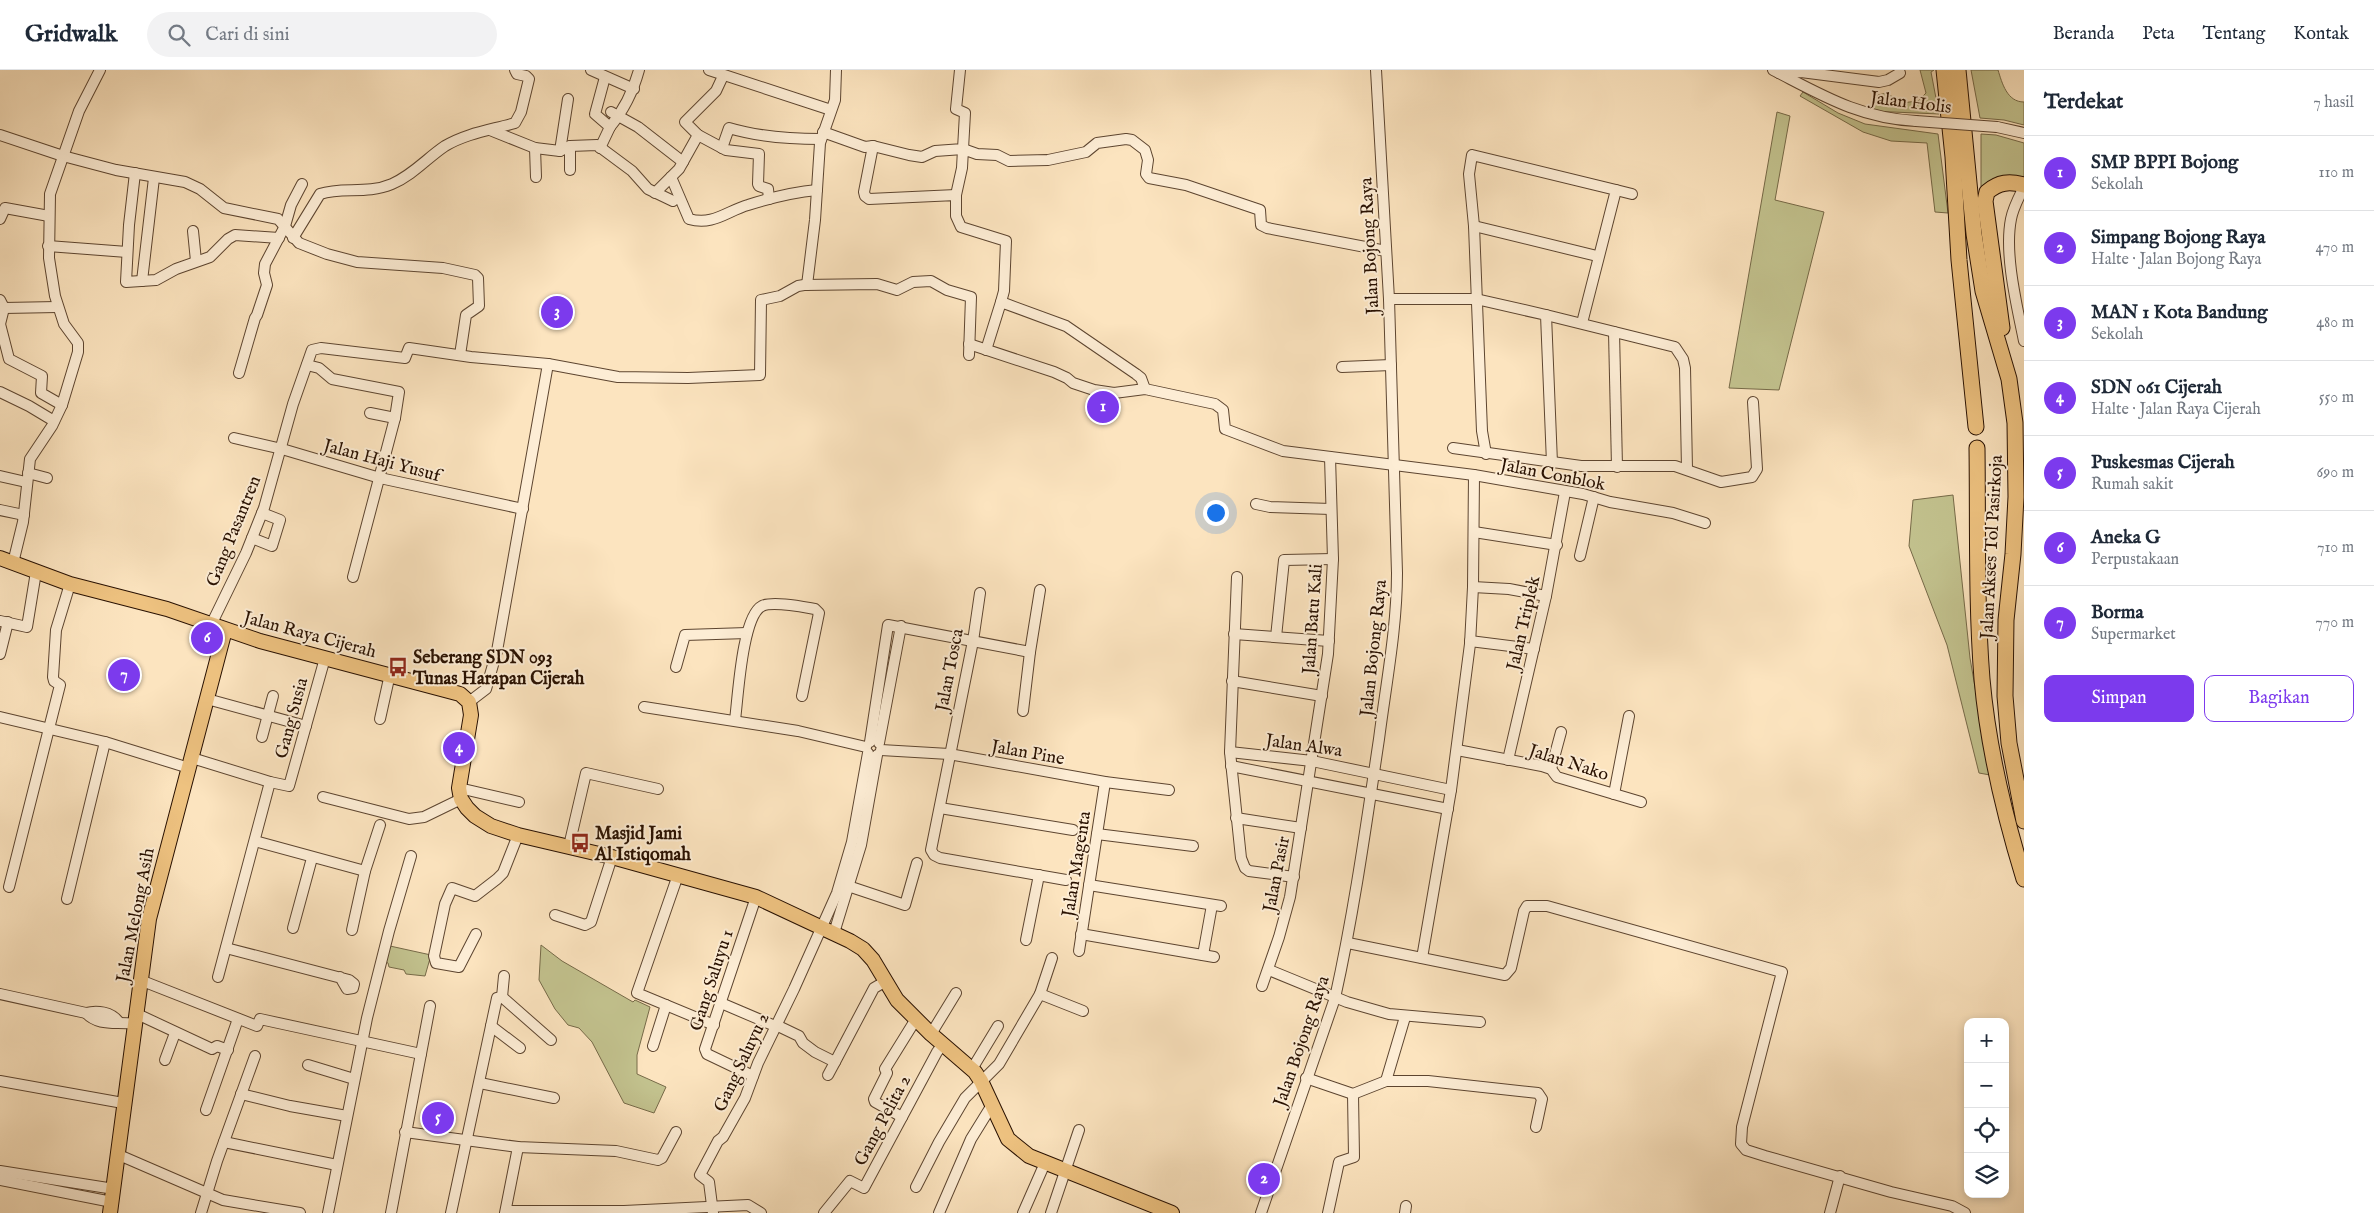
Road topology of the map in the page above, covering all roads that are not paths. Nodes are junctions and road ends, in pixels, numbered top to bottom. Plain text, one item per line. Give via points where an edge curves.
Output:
1 (100, 70) edge
2 (515, 70) edge
3 (591, 70) edge
4 (639, 70) edge
5 (709, 70) edge
6 (836, 70) edge
7 (960, 70) edge
8 (1376, 70) edge
9 (1944, 70) edge
10 (1958, 70) edge
11 (1776, 71) edge
12 (1900, 73) dead end
13 (723, 76) junction
14 (605, 77) junction
15 (634, 89) junction
16 (568, 99) dead end
17 (831, 110) junction
18 (615, 113) junction
19 (610, 127) junction
20 (489, 130) junction
21 (2024, 133) edge
22 (0, 135) edge
23 (698, 135) junction
24 (822, 135) junction
25 (874, 146) junction
26 (535, 148) junction
27 (565, 148) junction
28 (600, 148) junction
29 (722, 148) junction
30 (963, 150) junction
31 (63, 156) junction
32 (683, 162) junction
33 (570, 170) dead end
34 (135, 173) junction
35 (536, 177) dead end
36 (671, 177) junction
37 (154, 178) junction
38 (302, 184) dead end
39 (2024, 186) edge
40 (817, 190) junction
41 (1616, 190) junction
42 (655, 193) junction
43 (1632, 194) dead end
44 (956, 195) junction
45 (769, 199) junction
46 (673, 202) dead end
47 (49, 216) junction
48 (0, 219) edge
49 (285, 226) junction
50 (1474, 226) junction
51 (194, 231) dead end
52 (279, 238) junction
53 (293, 238) junction
54 (48, 246) junction
55 (127, 252) junction
56 (1386, 252) junction
57 (1597, 256) junction
58 (196, 261) junction
59 (142, 281) junction
60 (807, 286) junction
61 (1476, 298) junction
62 (1389, 299) junction
63 (1002, 302) junction
64 (2, 304) edge
65 (57, 307) junction
66 (1546, 315) junction
67 (1582, 323) junction
68 (1614, 332) junction
69 (2024, 341) edge
70 (986, 350) junction
71 (460, 355) junction
72 (548, 364) junction
73 (306, 365) junction
74 (1390, 365) junction
75 (1342, 367) dead end
76 (239, 373) dead end
77 (2010, 379) junction
78 (1145, 389) junction
79 (0, 392) edge
80 (1753, 402) dead end
81 (62, 405) junction
82 (370, 412) dead end
83 (395, 418) junction
84 (54, 421) junction
85 (1976, 426) dead end
86 (234, 438) dead end
87 (1453, 448) dead end
88 (1976, 448) dead end
89 (282, 449) junction
90 (1486, 454) junction
91 (1330, 457) junction
92 (1552, 463) junction
93 (1394, 466) junction
94 (1617, 467) junction
95 (1687, 469) junction
96 (1474, 475) junction
97 (0, 476) edge
98 (27, 478) junction
99 (47, 478) dead end
100 (380, 478) junction
101 (1565, 492) junction
102 (1594, 497) junction
103 (1256, 504) dead end
104 (523, 509) junction
105 (1331, 509) junction
106 (0, 510) edge
107 (262, 513) junction
108 (24, 515) junction
109 (1705, 523) dead end
110 (1474, 532) junction
111 (252, 538) junction
112 (1557, 545) junction
113 (1580, 556) dead end
114 (1333, 559) junction
115 (6, 560) edge
116 (36, 572) junction
117 (353, 577) dead end
118 (1238, 577) dead end
119 (70, 584) junction
120 (1473, 587) junction
121 (1040, 590) dead end
122 (980, 592) dead end
123 (1546, 596) junction
124 (4, 621) edge
125 (901, 626) junction
126 (218, 627) junction
127 (747, 633) junction
128 (1234, 634) junction
129 (1276, 637) junction
130 (973, 641) junction
131 (1329, 641) junction
132 (1470, 641) junction
133 (1534, 649) junction
134 (1030, 652) junction
135 (0, 654) edge
136 (324, 658) junction
137 (882, 660) junction
138 (893, 662) junction
139 (676, 667) dead end
140 (390, 674) junction
141 (1232, 681) junction
142 (273, 696) dead end
143 (802, 696) dead end
144 (1322, 696) junction
145 (207, 699) junction
146 (469, 702) junction
147 (644, 707) dead end
148 (1023, 711) dead end
149 (0, 716) edge
150 (1628, 716) dead end
151 (267, 717) junction
152 (380, 719) dead end
153 (735, 720) junction
154 (306, 726) junction
155 (48, 728) junction
156 (1561, 732) dead end
157 (262, 736) dead end
158 (105, 742) junction
159 (874, 748) junction
160 (1457, 750) junction
161 (1230, 752) junction
162 (949, 754) junction
163 (1508, 760) junction
164 (1312, 761) junction
165 (190, 763) junction
166 (1231, 766) junction
167 (1551, 769) junction
168 (1374, 772) junction
169 (270, 782) junction
170 (1105, 782) junction
171 (1309, 782) junction
172 (658, 788) dead end
173 (1169, 790) dead end
174 (1452, 790) junction
175 (460, 793) junction
176 (1372, 794) junction
177 (1614, 794) junction
178 (323, 797) dead end
179 (519, 802) dead end
180 (1641, 802) dead end
181 (940, 808) junction
182 (1448, 809) junction
183 (1236, 818) junction
184 (2024, 821) edge
185 (380, 824) dead end
186 (1301, 828) junction
187 (1073, 830) dead end
188 (1097, 834) junction
189 (518, 835) junction
190 (255, 841) junction
191 (569, 846) junction
192 (1193, 846) dead end
193 (411, 856) dead end
194 (612, 857) junction
195 (312, 858) junction
196 (916, 863) dead end
197 (365, 871) junction
198 (678, 875) junction
199 (1039, 875) junction
200 (1294, 877) junction
201 (2024, 879) edge
202 (1066, 880) dead end
203 (845, 885) junction
204 (1089, 885) junction
205 (9, 887) dead end
206 (756, 897) junction
207 (67, 899) dead end
208 (555, 914) dead end
209 (293, 928) dead end
210 (352, 930) dead end
211 (828, 930) junction
212 (476, 934) dead end
213 (1081, 934) junction
214 (1026, 940) dead end
215 (1348, 943) junction
216 (226, 948) junction
217 (1080, 951) dead end
218 (1203, 955) junction
219 (1214, 957) dead end
220 (1052, 958) dead end
221 (1422, 958) junction
222 (1269, 970) junction
223 (504, 976) dead end
224 (218, 977) dead end
225 (340, 977) dead end
226 (140, 980) junction
227 (886, 981) junction
228 (1262, 986) dead end
229 (956, 993) dead end
230 (0, 994) edge
231 (1040, 994) junction
232 (502, 997) junction
233 (1335, 998) junction
234 (721, 1003) junction
235 (666, 1005) junction
236 (430, 1006) dead end
237 (1083, 1011) dead end
238 (1405, 1017) junction
239 (134, 1019) junction
240 (238, 1019) junction
241 (916, 1020) junction
242 (1480, 1022) dead end
243 (714, 1025) junction
244 (491, 1026) junction
245 (776, 1026) junction
246 (998, 1026) dead end
247 (175, 1032) junction
248 (931, 1034) junction
249 (551, 1040) dead end
250 (362, 1041) junction
251 (943, 1044) junction
252 (654, 1046) dead end
253 (520, 1048) dead end
254 (228, 1050) junction
255 (421, 1054) junction
256 (255, 1056) dead end
257 (165, 1060) dead end
258 (835, 1062) junction
259 (308, 1065) dead end
260 (972, 1068) junction
261 (753, 1076) junction
262 (828, 1076) dead end
263 (1306, 1078) junction
264 (354, 1079) junction
265 (0, 1081) edge
266 (981, 1081) junction
267 (1386, 1081) junction
268 (480, 1082) junction
269 (241, 1094) junction
270 (1353, 1094) junction
271 (554, 1098) dead end
272 (123, 1103) junction
273 (992, 1105) junction
274 (206, 1110) dead end
275 (347, 1116) junction
276 (902, 1117) junction
277 (1536, 1127) dead end
278 (1079, 1130) dead end
279 (405, 1132) junction
280 (676, 1132) dead end
281 (467, 1139) junction
282 (224, 1142) junction
283 (518, 1147) junction
284 (119, 1155) junction
285 (1045, 1163) junction
286 (337, 1165) junction
287 (0, 1171) edge
288 (1065, 1171) junction
289 (1840, 1176) junction
290 (0, 1180) edge
291 (916, 1187) dead end
292 (208, 1193) junction
293 (112, 1201) edge
294 (713, 1209) edge
295 (505, 1212) edge
296 (624, 1212) edge
297 (201, 1213) edge
298 (300, 1213) edge
299 (328, 1213) edge
300 (391, 1213) edge
301 (451, 1213) edge
302 (761, 1213) edge
303 (824, 1213) edge
304 (939, 1213) edge
305 (1022, 1213) edge
306 (1051, 1213) edge
307 (1172, 1213) edge
308 (1261, 1213) edge
309 (1328, 1213) edge
310 (1830, 1213) edge
311 (1965, 1213) edge

1 - 31 street via 79,111
2 - 20 street via 529,79 521,112 515,124
3 - 14 street
4 - 15 street
5 - 13 street
6 - 17 street via 835,100
7 - 30 street via 956,110 965,113
8 - 56 street, Jalan Bojong Raya
9 - 85 highway
10 - 77 highway, Jalan Akses Tol Pasirkoja via 1974,234 1983,291
11 - 12 street via 1880,82
11 - 21 street, Jalan Holis, bridge via 1862,113 1880,118 1997,127
13 - 17 street
13 - 23 street via 716,91 685,122
14 - 15 street
14 - 19 street via 595,114
15 - 18 street
16 - 27 street
17 - 24 street
18 - 19 street
18 - 32 street
19 - 28 street
20 - 26 street
20 - 53 street via 448,145 393,184 363,192 330,191 320,194
22 - 31 street
23 - 29 street
23 - 32 street
24 - 25 street via 865,147
24 - 29 street via 792,139 748,134 729,128
24 - 40 street
25 - 30 street via 922,157 935,151
25 - 44 street via 864,192 869,199
26 - 27 street
26 - 35 street
27 - 28 street via 590,144
27 - 33 street
28 - 42 street
29 - 45 street via 759,154 758,184 768,189
30 - 44 street
30 - 56 street via 997,155 1009,162 1048,160 1086,152 1097,143 1132,140 1145,150 1149,178 1186,185 1260,210 1261,226 1267,228
31 - 34 street
31 - 47 street via 50,194
32 - 36 street
34 - 37 street
34 - 55 street
36 - 42 street
36 - 45 street via 691,220 714,221 735,209
37 - 49 street via 185,182 224,208 274,218
37 - 59 street
38 - 49 street
39 - 69 street via 2011,218 2009,242 2014,295
39 - 77 highway via 2015,182 2000,184 1987,192 1985,201
40 - 45 street
40 - 60 street
41 - 43 street
41 - 50 street via 1472,155 1469,174
41 - 57 street
42 - 46 street
44 - 63 street via 956,216 961,227 1007,243
47 - 48 street via 5,208
47 - 54 street
49 - 52 street
49 - 53 street
50 - 57 street
50 - 61 street
51 - 58 street
52 - 58 street via 236,236 228,239 210,257
52 - 76 street via 266,264 264,273 268,285 254,318
53 - 71 street via 312,250 357,262 443,268 475,275 478,278 479,306 466,316
54 - 55 street
54 - 65 street
55 - 59 street via 126,282
56 - 62 street, Jalan Bojong Raya
57 - 67 street
58 - 59 street via 156,280
60 - 70 street via 877,284 897,290 913,282 938,283 947,290 971,297 969,350
60 - 72 street via 798,286 780,296 760,300 760,374 618,377
61 - 62 street
61 - 66 street
61 - 90 street via 1482,431
62 - 74 street, Jalan Bojong Raya
63 - 70 street
63 - 78 street via 1066,326 1136,374
64 - 65 street
64 - 81 street via 0,324 9,359 42,376 41,393
65 - 81 street via 64,324 78,343 77,357
66 - 67 street
66 - 92 street
67 - 68 street
68 - 94 street
68 - 95 street via 1668,344 1683,359
70 - 78 street via 1054,372 1094,390 1114,393
71 - 72 street
71 - 73 street via 409,348 405,358 321,348 310,351
72 - 104 street
73 - 83 street via 319,368 332,378 400,392
73 - 89 street, Gang Pasantren
74 - 75 street
74 - 93 street, Jalan Bojong Raya
77 - 184 highway, Jalan Akses Tol Pasirkoja via 2015,423 2016,497 2006,620 2004,696
78 - 91 street, Jalan Conblok via 1215,404 1223,410 1225,430 1283,451
79 - 84 street
80 - 95 street via 1757,468 1752,477 1721,482
81 - 84 street
82 - 83 street
83 - 100 street
84 - 98 street via 32,455
86 - 89 street, Jalan Haji Yusuf
87 - 90 street
88 - 201 highway, Jalan Akses Tol Pasirkoja via 1982,682 1992,749
89 - 100 street, Jalan Haji Yusuf
89 - 107 street, Gang Pasantren
90 - 92 street
91 - 93 street, Jalan Conblok
91 - 105 street, Jalan Batu Kali
92 - 94 street
93 - 96 street, Jalan Conblok
93 - 168 street, Jalan Bojong Raya via 1398,573 1396,609
94 - 95 street via 1664,465
96 - 101 street, Jalan Conblok
96 - 110 street
97 - 98 street
98 - 99 street
98 - 108 street
100 - 104 street, Jalan Haji Yusuf
100 - 117 street
101 - 102 street, Jalan Conblok
101 - 112 street, Jalan Triplek
102 - 109 street, Jalan Conblok
102 - 113 street
103 - 105 street
104 - 146 street via 488,684 483,693
105 - 114 street, Jalan Batu Kali
106 - 108 street
107 - 111 street, Gang Pasantren
107 - 111 street via 280,520 272,546
108 - 115 street via 20,541
110 - 112 street
110 - 120 street
111 - 126 street, Gang Pasantren
112 - 123 street, Jalan Triplek
114 - 129 street via 1284,560
114 - 131 street, Jalan Batu Kali
115 - 116 main road, Jalan Raya Cijerah
116 - 119 main road, Jalan Raya Cijerah
116 - 124 street via 27,627
118 - 128 street
119 - 126 main road, Jalan Raya Cijerah via 158,606
119 - 155 street via 56,630 53,677 60,684
120 - 123 street
120 - 132 street
121 - 134 street
122 - 130 street, Jalan Tosca
123 - 133 street, Jalan Triplek
124 - 135 street
125 - 130 street
125 - 137 street via 888,625
125 - 138 street
126 - 136 main road, Jalan Raya Cijerah
126 - 145 main road, Jalan Melong Asih
127 - 139 street via 685,635
127 - 143 street via 754,614 768,604 815,609 819,613
127 - 153 street
128 - 129 street
128 - 141 street
129 - 131 street
130 - 134 street
130 - 162 street, Jalan Tosca
131 - 144 street, Jalan Batu Kali
132 - 133 street
132 - 160 street
133 - 163 street, Jalan Triplek
134 - 148 street
136 - 140 main road, Jalan Raya Cijerah
136 - 154 street, Gang Susia
137 - 138 street
137 - 159 street
138 - 159 street
140 - 146 main road, Jalan Raya Cijerah via 460,694
140 - 152 street
141 - 144 street
141 - 161 street
142 - 151 street
144 - 164 street, Jalan Batu Kali
145 - 151 street
145 - 165 main road, Jalan Melong Asih
146 - 175 main road via 471,715
147 - 153 street, Jalan Pine
149 - 155 street
150 - 177 street
151 - 154 street
151 - 157 street
153 - 159 street, Jalan Pine
154 - 169 street, Gang Susia via 289,786
155 - 158 street
155 - 205 street
156 - 167 street
158 - 165 street
158 - 207 street
159 - 162 street, Jalan Pine
159 - 203 street, Gang Saluyu 2 via 861,845
160 - 163 street, Jalan Nako
160 - 174 street
161 - 164 street, Jalan Alwa
161 - 166 street
162 - 170 street, Jalan Pine
162 - 181 street, Jalan Tosca
163 - 167 street, Jalan Nako
164 - 168 street, Jalan Alwa
164 - 171 street, Jalan Batu Kali
165 - 169 street
165 - 226 main road, Jalan Melong Asih via 149,919
166 - 171 street, Jalan Alwa
166 - 183 street
167 - 177 street, Jalan Nako via 1557,777
168 - 174 street, Jalan Alwa
168 - 176 street, Jalan Bojong Raya
169 - 190 street
170 - 173 street, Jalan Pine
170 - 188 street, Jalan Magenta
171 - 176 street, Jalan Alwa
171 - 186 street, Jalan Pasir
172 - 191 street via 586,773
174 - 182 street
175 - 178 street via 424,817 409,819
175 - 179 street
175 - 189 main road via 475,816 491,826
176 - 182 street, Jalan Alwa
176 - 215 street, Jalan Bojong Raya
177 - 180 street, Jalan Nako
181 - 187 street
181 - 199 street, Jalan Tosca via 931,850 934,854 940,858
182 - 221 street
183 - 186 street
183 - 200 street via 1245,868
185 - 197 street
186 - 200 street, Jalan Pasir
188 - 192 street
188 - 204 street, Jalan Magenta
189 - 191 main road
189 - 212 street via 498,880 475,896 452,888 445,904 434,956 436,963 458,967
190 - 195 street
190 - 216 street
191 - 194 main road
193 - 250 street
194 - 198 main road
194 - 208 street via 592,922 585,924
195 - 197 street
195 - 209 street
196 - 203 street via 904,905
197 - 210 street
198 - 206 main road
198 - 235 street via 637,994
199 - 202 street
199 - 214 street
200 - 222 street, Jalan Pasir
203 - 211 street, Gang Saluyu 2
204 - 213 street, Jalan Magenta
204 - 218 street via 1216,906
206 - 211 main road
206 - 234 street, Gang Saluyu 1
211 - 227 main road via 863,948
211 - 245 street, Gang Saluyu 2
213 - 217 street, Jalan Magenta
213 - 218 street
215 - 221 street
215 - 233 street, Jalan Bojong Raya
216 - 224 street
216 - 225 street
218 - 219 street
220 - 231 street
221 - 289 street via 1509,973 1524,910 1533,905 1547,906 1782,972 1742,1127 1741,1144 1746,1150
222 - 228 street, Jalan Pasir
222 - 233 street
223 - 232 street
226 - 239 main road, Jalan Melong Asih
226 - 240 street
227 - 241 main road via 897,1000
227 - 258 street via 874,988
229 - 248 street
230 - 239 street via 86,1013 94,1010 114,1016 118,1021
231 - 237 street
231 - 266 street via 999,1064
232 - 244 street via 496,1000
232 - 249 street
233 - 238 street
233 - 263 street, Jalan Bojong Raya
234 - 243 street, Gang Saluyu 1
234 - 245 street
235 - 243 street
235 - 252 street
236 - 255 street
238 - 242 street
238 - 267 street
239 - 247 street
239 - 272 main road, Jalan Melong Asih
240 - 250 street via 257,1026 260,1018
240 - 254 street
241 - 248 main road
241 - 276 street via 885,1069 887,1073 874,1100
243 - 261 street, Gang Saluyu 1 via 705,1049 707,1054
244 - 253 street
244 - 268 street
245 - 258 street via 800,1036 803,1043 815,1052
245 - 261 street, Gang Saluyu 2
246 - 260 street
247 - 254 street via 212,1049 217,1046
247 - 257 street
248 - 251 main road
250 - 255 street
250 - 264 street
251 - 260 main road
251 - 276 street, Gang Pelita 2
254 - 274 street
255 - 279 street
256 - 269 street
258 - 262 street
259 - 264 street
260 - 266 main road
261 - 294 street, Gang Saluyu 2 via 745,1098 700,1175 709,1182
263 - 270 street
263 - 308 street, Jalan Bojong Raya
264 - 275 street
265 - 272 street
266 - 273 main road
266 - 291 street via 965,1098
267 - 270 street
267 - 277 street via 1428,1081 1538,1093 1542,1099
268 - 271 street
268 - 281 street
269 - 275 street
269 - 282 street
270 - 309 street via 1354,1157 1339,1162
272 - 284 main road, Jalan Melong Asih
273 - 285 main road via 1008,1140 1029,1156
273 - 304 street via 971,1139
275 - 286 street
276 - 303 street, Gang Pelita 2 via 864,1188 850,1181
278 - 288 street
279 - 281 street
279 - 300 street
280 - 283 street via 658,1160 616,1151
281 - 283 street
281 - 301 street
282 - 286 street
282 - 292 street
283 - 295 street
284 - 292 street
284 - 293 main road, Jalan Melong Asih
285 - 288 main road
285 - 305 street
286 - 299 street
287 - 293 street
288 - 306 street
288 - 307 main road
289 - 310 street
289 - 311 street via 1952,1206
290 - 293 street
292 - 297 street
292 - 298 street via 223,1200
294 - 296 street
294 - 302 street via 748,1206
295 - 296 street

